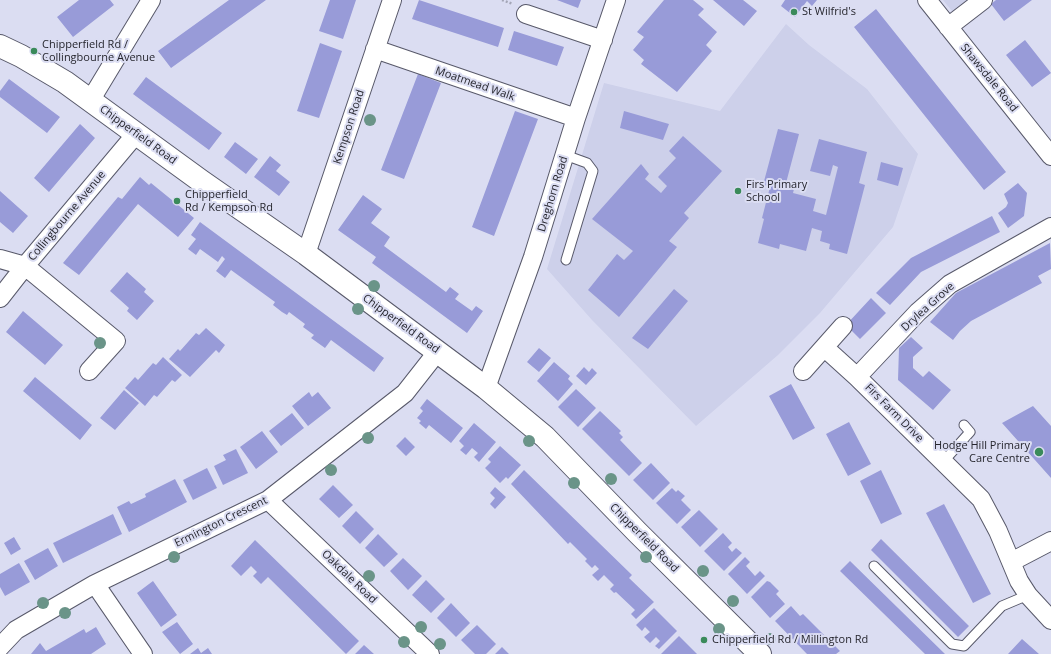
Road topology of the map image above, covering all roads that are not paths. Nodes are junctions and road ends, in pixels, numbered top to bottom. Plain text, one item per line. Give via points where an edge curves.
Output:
1 (151, 0) edge
2 (392, 0) edge
3 (616, 0) edge
4 (927, 0) edge
5 (983, 0) edge
6 (526, 14) dead end
7 (948, 28) junction
8 (603, 40) junction
9 (0, 46) edge
10 (375, 49) junction
11 (90, 101) junction
12 (576, 118) junction
13 (136, 134) junction
14 (1048, 146) edge
15 (565, 155) junction
16 (1051, 227) edge
17 (306, 254) junction
18 (0, 259) edge
19 (566, 260) dead end
20 (25, 266) junction
21 (0, 298) edge
22 (843, 326) dead end
23 (825, 348) junction
24 (438, 350) junction
25 (89, 371) dead end
26 (803, 371) dead end
27 (857, 377) junction
28 (486, 388) junction
29 (964, 424) dead end
30 (943, 462) junction
31 (268, 500) junction
32 (1051, 541) edge
33 (1011, 562) junction
34 (874, 566) dead end
35 (95, 584) junction
36 (1028, 595) junction
37 (1051, 620) edge
38 (0, 647) edge
39 (144, 654) edge
40 (430, 654) edge
41 (760, 654) edge

1 - 11 street
2 - 10 street, Kempson Road
3 - 8 street, Dreghorn Road
4 - 7 street, Shawsdale Road
5 - 7 street
6 - 8 street
7 - 14 street, Shawsdale Road
8 - 12 street, Dreghorn Road
9 - 11 street, Chipperfield Road via 53,75
10 - 12 street, Moatmead Walk
10 - 17 street, Kempson Road
11 - 13 street, Chipperfield Road
12 - 15 street, Dreghorn Road
13 - 17 street, Chipperfield Road
13 - 20 street, Collingbourne Avenue
15 - 19 lane via 587,163 593,171
15 - 28 street, Dreghorn Road via 533,257
16 - 27 street, Drylea Grove via 950,284 918,312
17 - 24 street, Chipperfield Road
18 - 20 street
20 - 21 street, Collingbourne Avenue
20 - 25 street via 116,341
22 - 23 street
23 - 26 street
23 - 27 street, Firs Farm Drive
24 - 28 street, Chipperfield Road
24 - 31 street, Ermington Crescent via 405,393
27 - 30 street, Firs Farm Drive
28 - 41 street, Chipperfield Road via 545,437
29 - 30 lane via 970,432
30 - 33 street, Firs Farm Drive via 981,499
31 - 35 street, Ermington Crescent
31 - 40 street, Oakdale Road
32 - 33 street
33 - 36 street, Firs Farm Drive
34 - 36 lane via 952,644 964,646 1002,606
35 - 38 street, Ermington Crescent via 16,630
35 - 39 street
36 - 37 street, Firs Farm Drive

